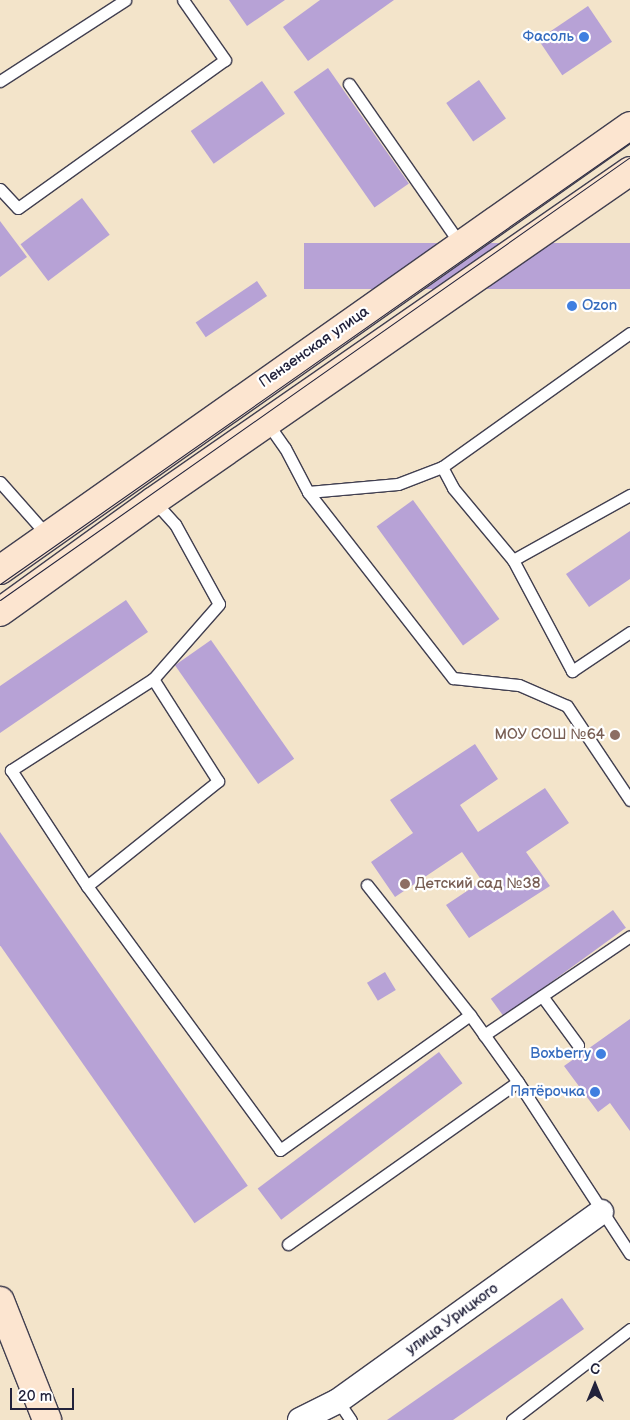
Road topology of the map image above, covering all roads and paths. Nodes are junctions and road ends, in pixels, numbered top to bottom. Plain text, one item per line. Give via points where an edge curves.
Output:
1 (126, 0) edge
2 (183, 0) edge
3 (0, 81) edge
4 (349, 84) dead end
5 (630, 126) edge
6 (630, 171) edge
7 (0, 190) edge
8 (460, 244) junction
9 (630, 333) edge
10 (268, 424) junction
11 (442, 467) junction
12 (0, 482) edge
13 (308, 492) junction
14 (630, 495) edge
15 (154, 501) junction
16 (48, 536) junction
17 (513, 560) junction
18 (0, 570) edge
19 (0, 612) edge
20 (630, 632) edge
21 (154, 679) junction
22 (630, 800) edge
23 (367, 885) dead end
24 (87, 886) junction
25 (630, 936) edge
26 (542, 996) junction
27 (470, 1015) junction
28 (484, 1035) junction
29 (578, 1045) dead end
30 (518, 1082) junction
31 (601, 1212) junction
32 (288, 1244) dead end
33 (630, 1254) edge
34 (0, 1301) edge
35 (630, 1329) edge
36 (338, 1401) junction
37 (47, 1420) edge
38 (300, 1420) edge
39 (352, 1420) edge
40 (512, 1420) edge

1 - 3 lane
2 - 7 lane via 225,60 18,208
4 - 8 lane
5 - 8 main road, Пензенская улица
6 - 10 main road
8 - 16 main road, Пензенская улица
9 - 11 lane
10 - 13 lane
10 - 15 main road
11 - 13 lane via 398,484
11 - 17 lane via 453,488
12 - 16 lane
13 - 22 lane via 453,678 518,685 567,706
14 - 17 lane
15 - 19 main road
15 - 21 lane via 175,524 219,604
16 - 18 main road, Пензенская улица
17 - 20 lane via 572,671
21 - 24 lane via 218,781
21 - 24 lane via 11,770
23 - 27 lane
24 - 27 lane via 280,1150
25 - 26 lane
26 - 28 lane
26 - 29 lane
27 - 28 lane
28 - 30 lane
30 - 31 lane
30 - 32 lane
31 - 33 lane
31 - 36 street, улица Урицкого
34 - 37 main road
35 - 40 lane
36 - 38 street, улица Урицкого
36 - 39 lane

